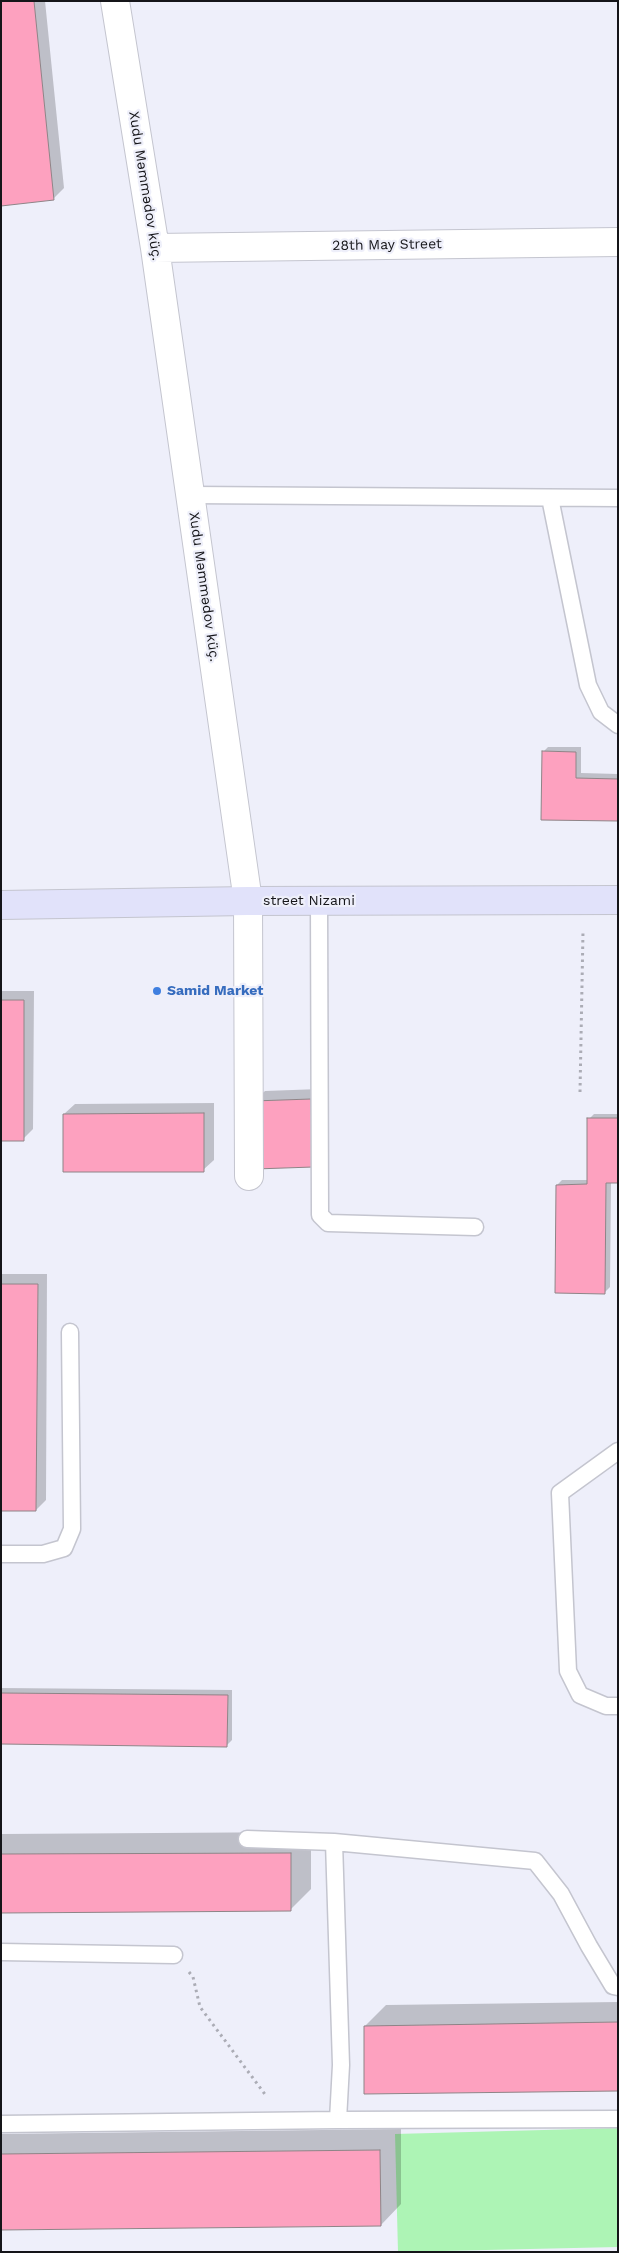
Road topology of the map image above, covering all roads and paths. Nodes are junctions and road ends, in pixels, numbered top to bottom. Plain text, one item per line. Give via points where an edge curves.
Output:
1 (115, 1) edge
2 (618, 242) edge
3 (155, 248) junction
4 (190, 495) junction
5 (550, 498) junction
6 (618, 498) edge
7 (618, 725) edge
8 (319, 900) junction
9 (583, 900) junction
10 (618, 900) edge
11 (248, 901) junction
12 (1, 905) edge
13 (580, 1092) dead end
14 (250, 1176) dead end
15 (475, 1227) dead end
16 (70, 1332) dead end
17 (618, 1450) edge
18 (1, 1554) edge
19 (618, 1706) edge
20 (247, 1839) dead end
21 (334, 1842) junction
22 (1, 1952) edge
23 (174, 1955) joint
24 (618, 1987) edge
25 (618, 2119) edge
26 (283, 2120) junction
27 (338, 2120) junction
28 (1, 2124) edge

1 - 3 street, Xudu Məmmədov küç.
2 - 3 street, 28th May Street
3 - 4 street, Xudu Məmmədov küç.
4 - 5 lane
4 - 11 street, Xudu Məmmədov küç.
5 - 6 lane
5 - 7 lane via 588,685 601,712
8 - 9 main road, street Nizami
8 - 11 main road, street Nizami
8 - 15 lane via 320,1215 328,1223
9 - 10 main road, street Nizami
9 - 13 path
11 - 12 main road, street Nizami
11 - 14 street, Xudu Məmmədov küç.
16 - 18 lane via 72,1529 64,1548 43,1554
17 - 19 lane via 560,1493 568,1671 580,1695 606,1706
20 - 21 lane
21 - 24 lane via 535,1861 561,1894 613,1986
21 - 27 lane via 342,2065
22 - 23 lane
23 - 26 path via 193,1977 200,2007
25 - 27 lane
26 - 27 lane
26 - 28 lane

